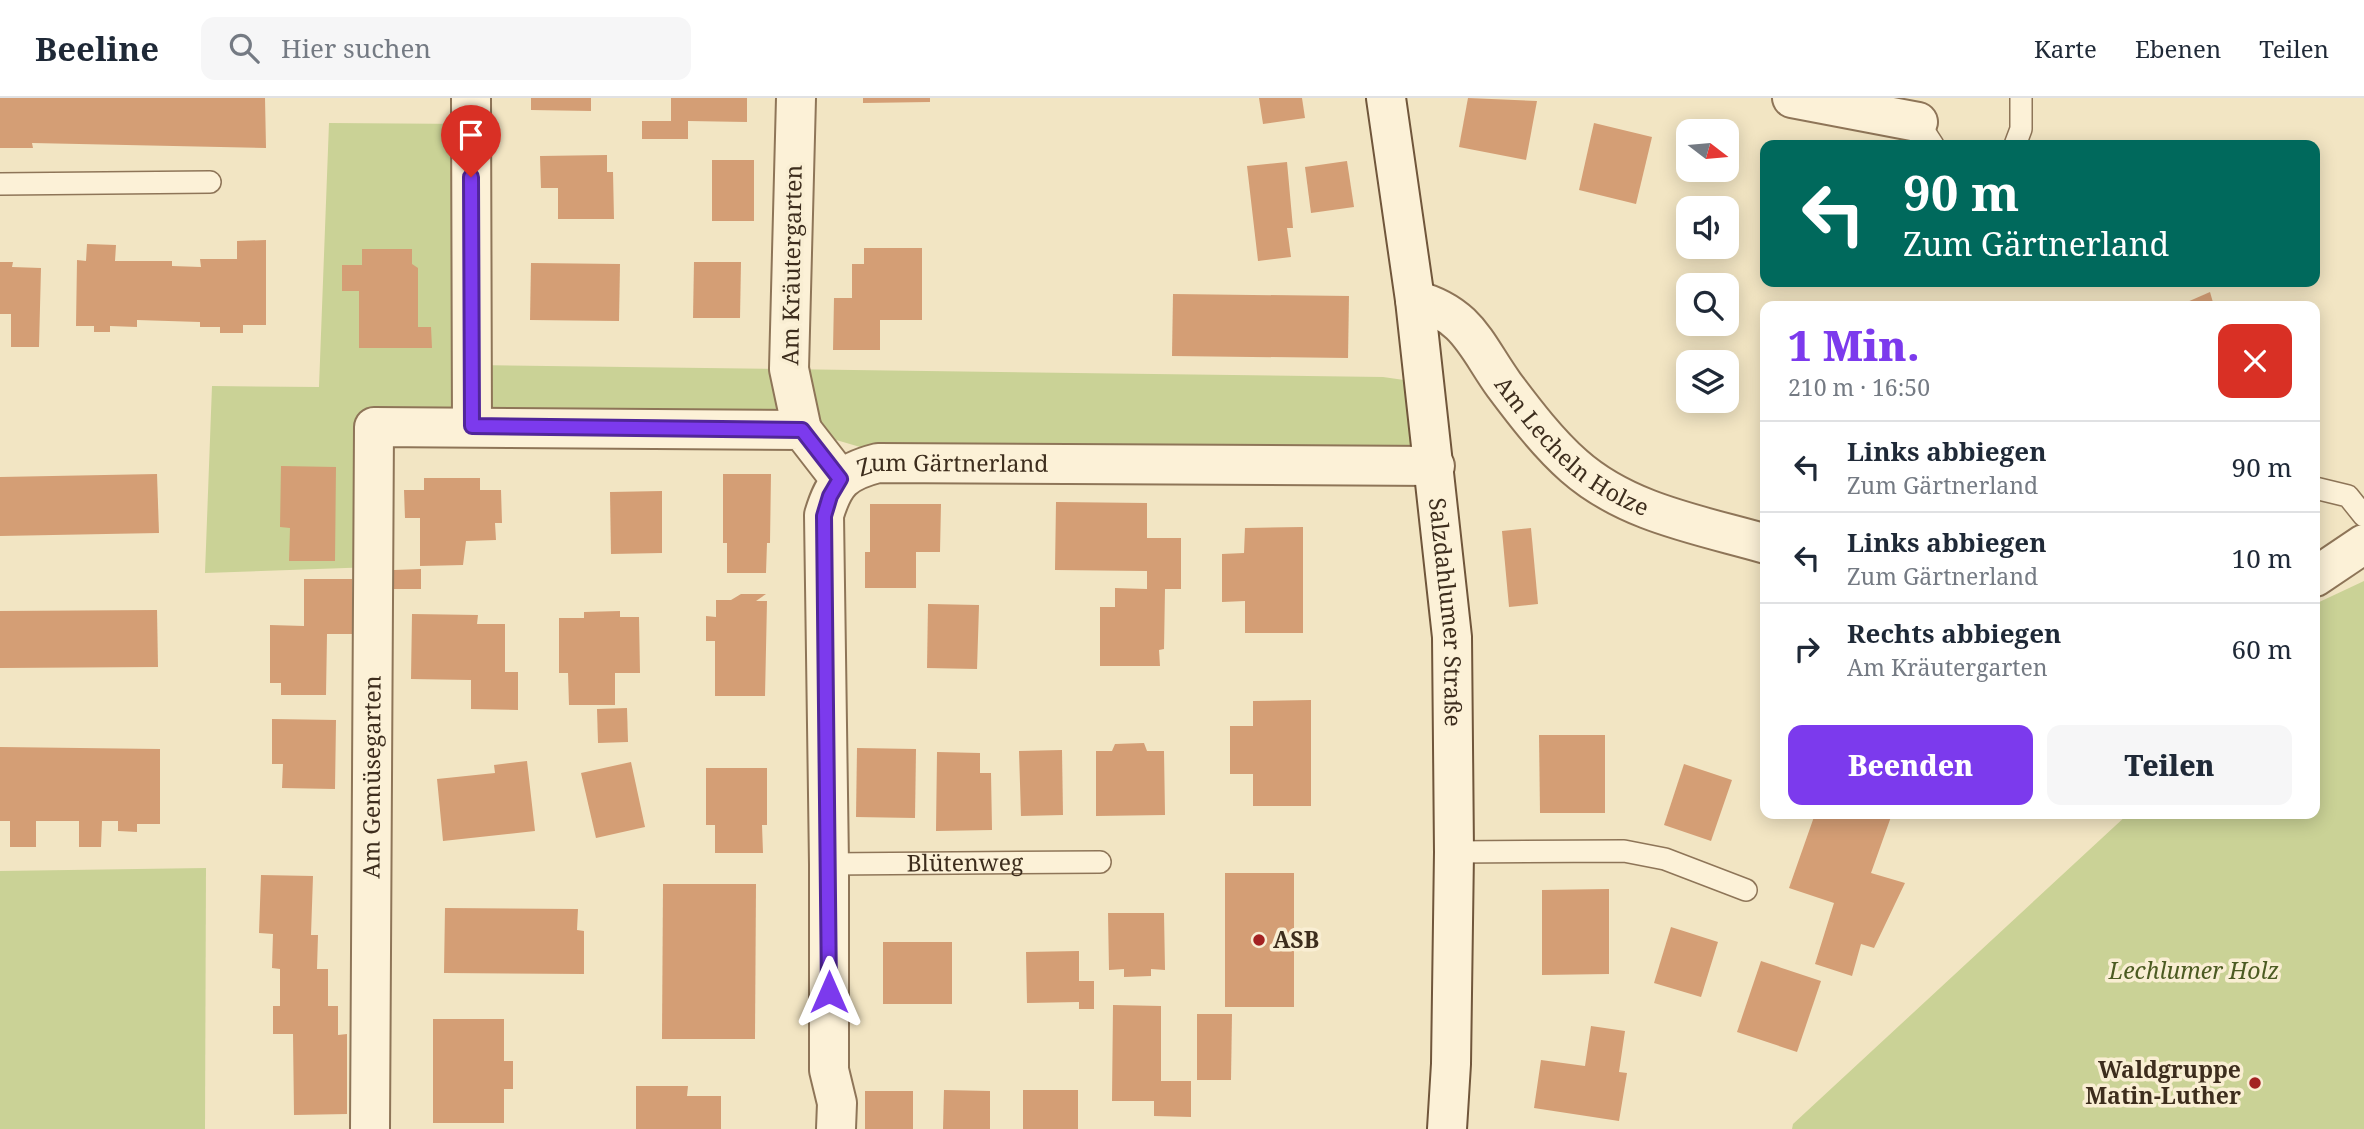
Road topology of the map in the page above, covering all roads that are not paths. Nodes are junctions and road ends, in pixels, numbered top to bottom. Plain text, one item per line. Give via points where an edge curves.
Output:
1 (471, 98) edge
2 (796, 98) edge
3 (1386, 98) edge
4 (1792, 98) edge
5 (2021, 98) edge
6 (1925, 134) edge
7 (2017, 140) edge
8 (210, 182) dead end
9 (0, 184) edge
10 (1415, 300) junction
11 (472, 426) junction
12 (802, 430) junction
13 (1435, 466) junction
14 (840, 479) junction
15 (2320, 489) edge
16 (2364, 516) edge
17 (1760, 542) edge
18 (2364, 544) edge
19 (2320, 574) edge
20 (1454, 852) junction
21 (1100, 862) dead end
22 (830, 864) junction
23 (1746, 890) dead end
24 (370, 1129) edge
25 (836, 1129) edge
26 (1447, 1129) edge

1 - 11 street
2 - 12 street, Am Kräutergarten via 789,369
3 - 10 street, Salzdahlumer Straße
4 - 6 street
5 - 7 lane
8 - 9 lane
10 - 13 street, Salzdahlumer Straße
10 - 17 street, Am Lecheln Holze via 1438,306 1459,321 1545,435 1574,466 1611,494 1651,511
11 - 12 street
11 - 24 street, Am Gemüsegarten via 374,427
12 - 14 street, Zum Gärtnerland
13 - 14 street, Zum Gärtnerland via 878,463
13 - 20 street, Salzdahlumer Straße via 1452,637
14 - 22 street via 824,516
15 - 16 lane via 2348,496
18 - 19 street
20 - 23 lane via 1624,851 1665,859
20 - 26 street, Salzdahlumer Straße
21 - 22 lane, Blütenweg
22 - 25 street via 828,1070

